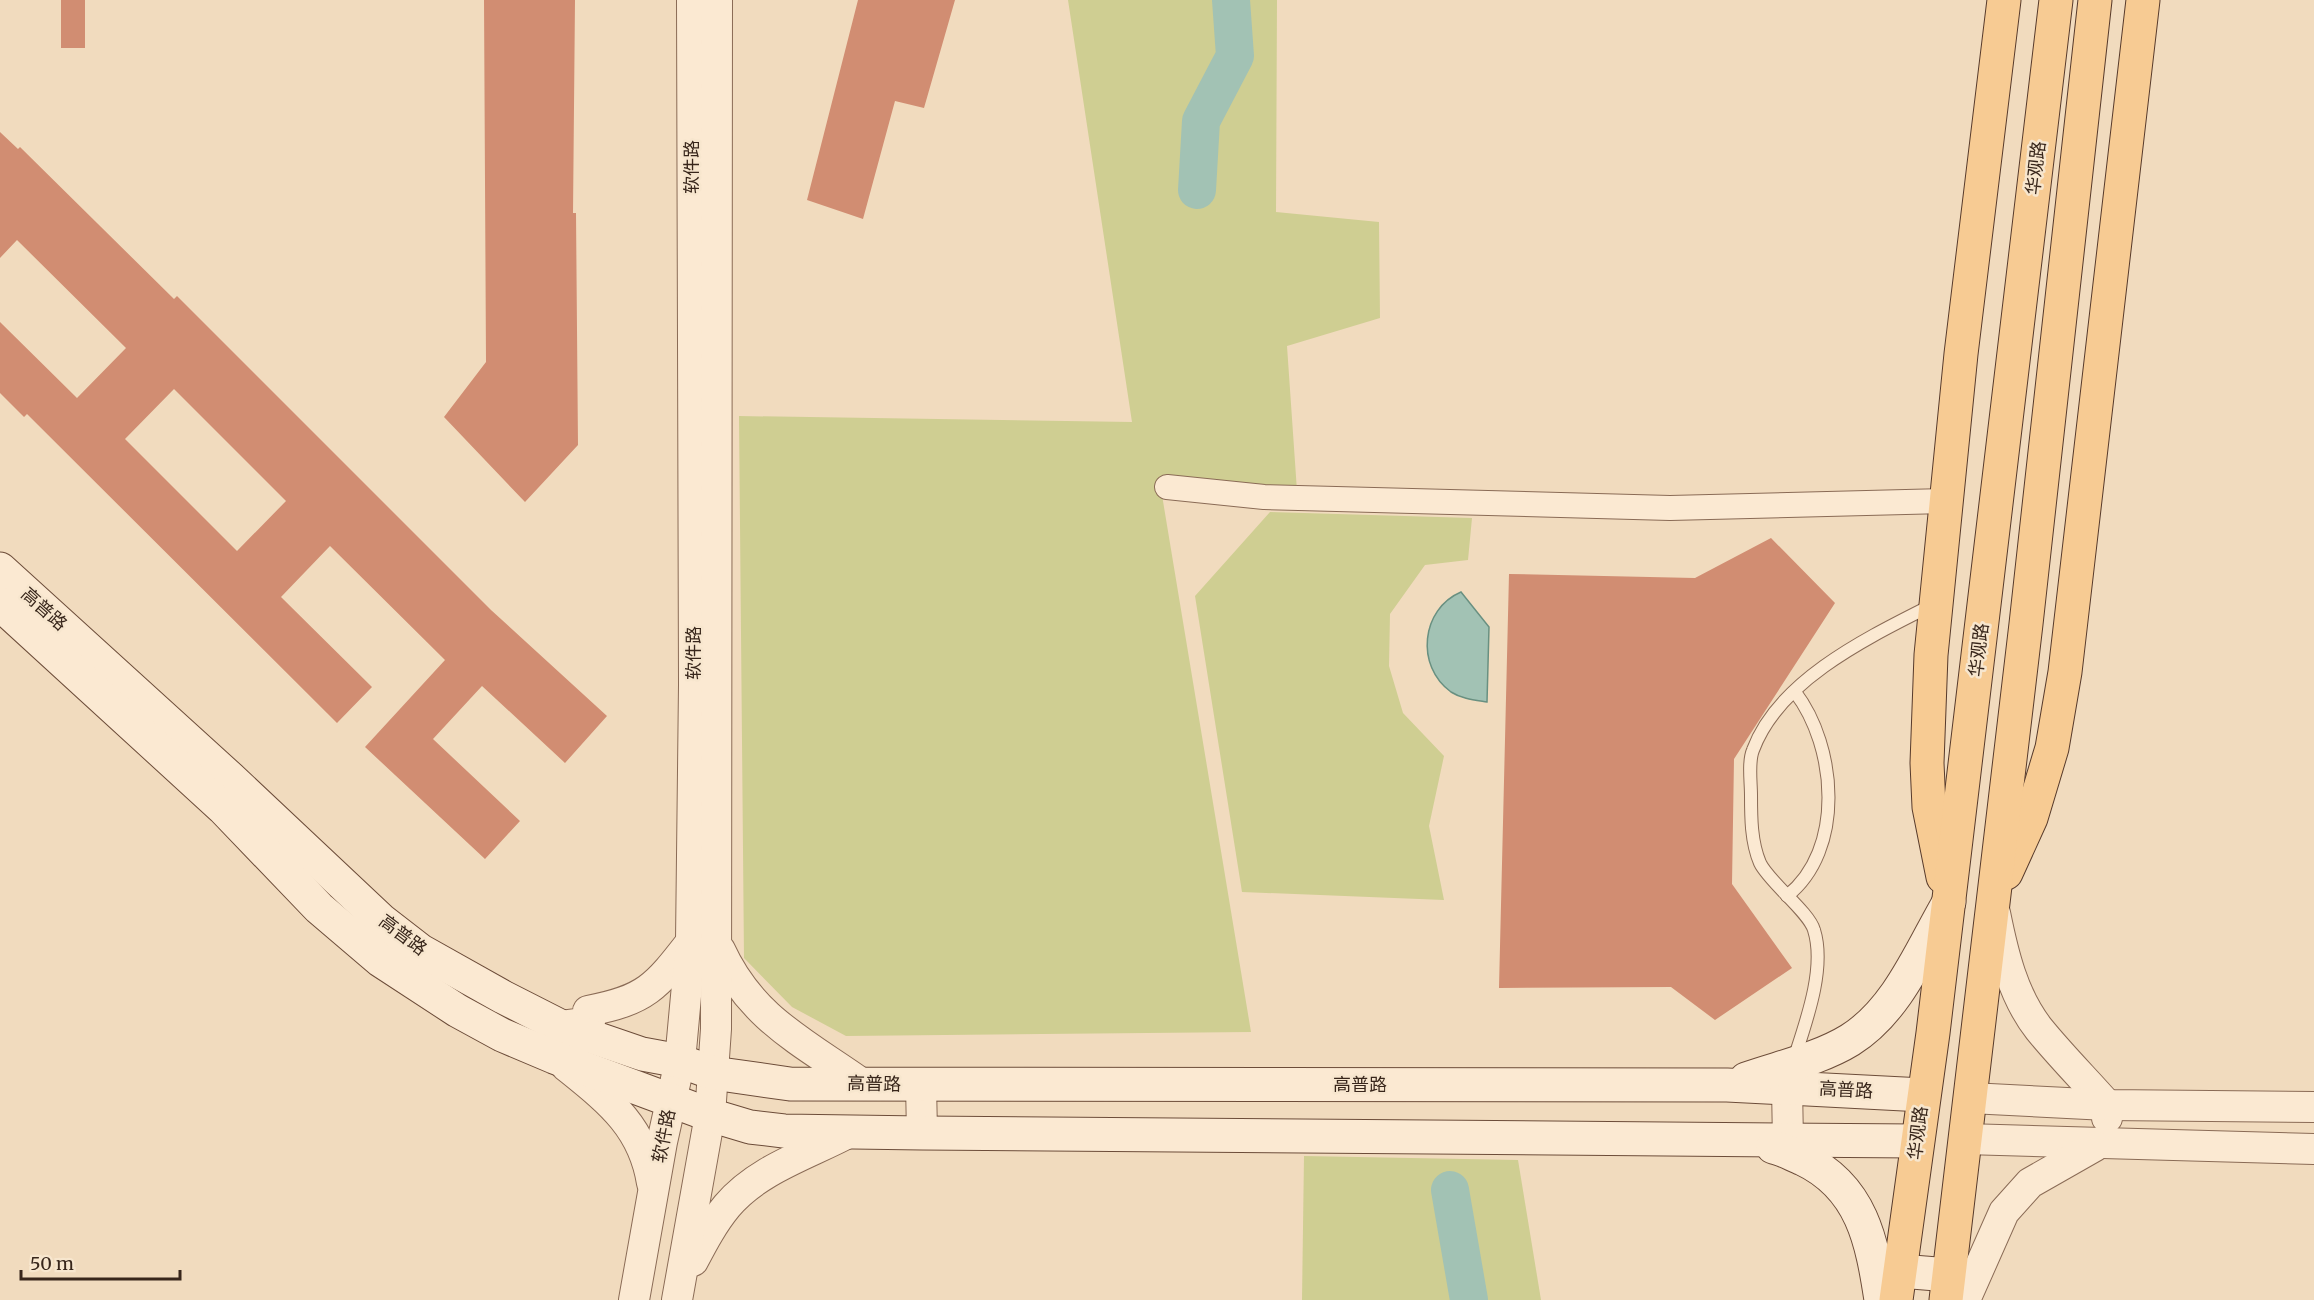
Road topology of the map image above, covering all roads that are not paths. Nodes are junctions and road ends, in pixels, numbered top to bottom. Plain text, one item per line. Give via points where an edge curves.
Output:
1 (692, 0) edge
2 (717, 0) edge
3 (2004, 0) edge
4 (2056, 0) edge
5 (2095, 0) edge
6 (2143, 0) edge
7 (1167, 487) dead end
8 (1945, 501) junction
9 (0, 569) edge
10 (0, 604) edge
11 (1935, 604) junction
12 (1795, 692) junction
13 (1787, 896) junction
14 (1949, 902) junction
15 (1993, 902) junction
16 (704, 943) junction
17 (557, 1041) junction
18 (680, 1062) junction
19 (713, 1073) junction
20 (1790, 1075) junction
21 (861, 1083) junction
22 (921, 1084) junction
23 (1923, 1095) junction
24 (1970, 1098) junction
25 (671, 1099) junction
26 (2107, 1105) junction
27 (2314, 1107) edge
28 (710, 1115) junction
29 (850, 1132) junction
30 (922, 1133) junction
31 (1965, 1139) junction
32 (1739, 1140) junction
33 (1917, 1141) junction
34 (1788, 1142) junction
35 (2101, 1145) junction
36 (2314, 1149) edge
37 (654, 1189) junction
38 (1898, 1285) edge
39 (679, 1292) edge
40 (1954, 1292) edge
41 (634, 1300) edge
42 (1881, 1300) edge

1 - 16 street, 软件路 via 694,697
2 - 16 street, 软件路
3 - 8 main road
4 - 14 main road, 华观路
5 - 15 main road
6 - 15 main road via 2061,694 2052,748 2031,818
7 - 8 street via 1264,497 1670,508
8 - 11 main road
9 - 17 main road, 高普路 via 381,920
10 - 17 main road, 高普路 via 223,808 319,908 355,939 421,990 502,1035
11 - 12 lane via 1870,636
11 - 14 main road via 1927,763 1932,826
12 - 13 lane via 1807,708 1821,748 1829,795 1824,838 1803,883
12 - 13 lane via 1775,710 1752,751 1750,822 1760,863
13 - 20 lane via 1814,928 1817,968 1808,1017
14 - 20 main road via 1902,986 1875,1021
14 - 23 main road, 华观路
15 - 24 main road
15 - 26 street via 2001,945 2017,991 2038,1028
16 - 17 street via 646,993 588,1011 590,1022
16 - 18 street, 软件路
16 - 19 street, 软件路
16 - 21 street via 757,1007
17 - 18 main road, 高普路
17 - 25 main road, 高普路
17 - 37 street via 625,1119 649,1165
18 - 19 main road, 高普路
18 - 25 street, 软件路
19 - 21 main road, 高普路 via 790,1084
19 - 28 street, 软件路
20 - 22 main road, 高普路 via 1727,1085
20 - 23 main road, 高普路
20 - 34 street
21 - 22 main road, 高普路
22 - 30 street
23 - 33 main road, 华观路
24 - 26 street
24 - 31 main road
25 - 28 main road, 高普路
25 - 37 street, 软件路
26 - 27 street
26 - 35 street
28 - 29 main road, 高普路 via 750,1127
28 - 39 street, 软件路
29 - 30 main road, 高普路
29 - 39 street via 745,1188 713,1224
30 - 32 main road, 高普路
31 - 35 street
31 - 40 main road
32 - 34 main road, 高普路
32 - 42 main road via 1777,1147 1813,1164 1846,1191 1867,1230
33 - 34 main road, 高普路
33 - 38 main road, 华观路
35 - 36 street
35 - 40 street via 2030,1183 2004,1212
37 - 41 street, 软件路
38 - 40 main road

